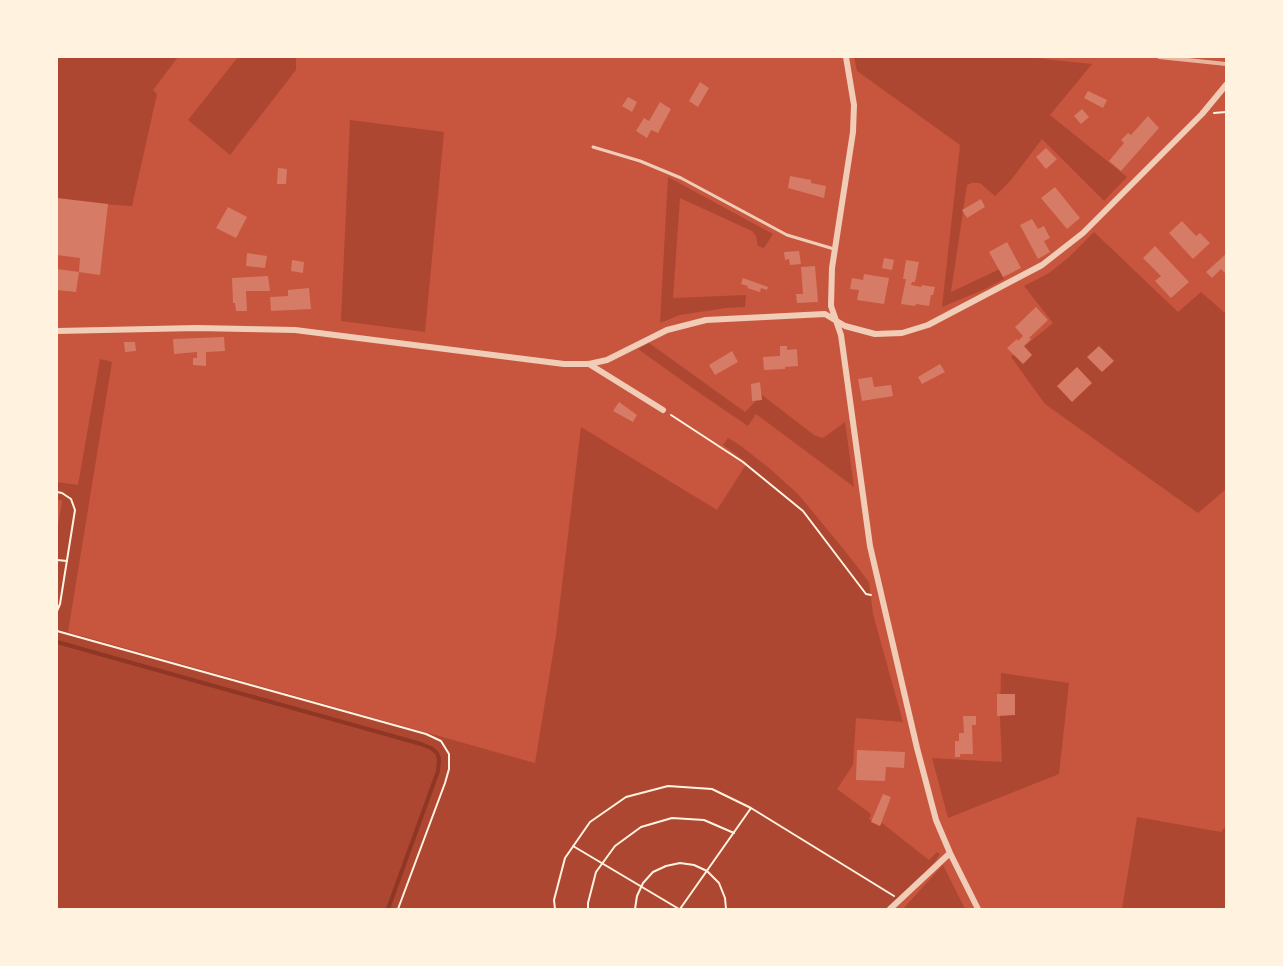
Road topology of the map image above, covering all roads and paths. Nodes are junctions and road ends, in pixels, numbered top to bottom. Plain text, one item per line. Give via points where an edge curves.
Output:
1 (846, 57) edge
2 (1226, 85) edge
3 (593, 147) dead end
4 (834, 249) junction
5 (835, 320) junction
6 (57, 331) edge
7 (589, 364) junction
8 (663, 410) joint
9 (57, 492) edge
10 (57, 560) edge
11 (67, 561) junction
12 (881, 597) junction
13 (57, 610) edge
14 (57, 631) edge
15 (751, 808) junction
16 (734, 833) junction
17 (573, 846) junction
18 (950, 853) junction
19 (603, 863) junction
20 (707, 872) junction
21 (641, 887) junction
22 (900, 899) junction
23 (398, 909) edge
24 (555, 909) edge
25 (588, 909) edge
26 (635, 909) edge
27 (680, 909) edge
28 (726, 909) edge
29 (890, 909) edge
30 (978, 909) edge

1 - 4 street via 854,105 853,132
2 - 5 street via 1203,114 1083,233 1042,265 928,325 902,333 875,334
3 - 4 lane via 681,178 787,235
4 - 5 street via 831,306
5 - 7 street via 825,314 706,320 667,330 607,360
5 - 12 street via 841,335 870,546
6 - 7 street via 295,330
7 - 8 street
8 - 12 path via 743,462 803,511 866,594
9 - 11 path via 71,499 75,510
10 - 11 path
11 - 13 path
12 - 18 street via 916,748 936,820
14 - 23 path via 441,741 449,754 446,783
15 - 16 path
15 - 17 path via 712,789 668,786 626,797 590,822
15 - 22 path
16 - 19 path via 704,820 672,818 641,827 615,846
16 - 20 path
17 - 19 path
17 - 24 path via 565,858
18 - 22 street
18 - 30 street
19 - 21 path
19 - 25 path via 596,872
20 - 21 path via 680,863 666,866 653,872
20 - 27 path
20 - 28 path via 719,883
21 - 26 path
21 - 27 path
22 - 29 street

